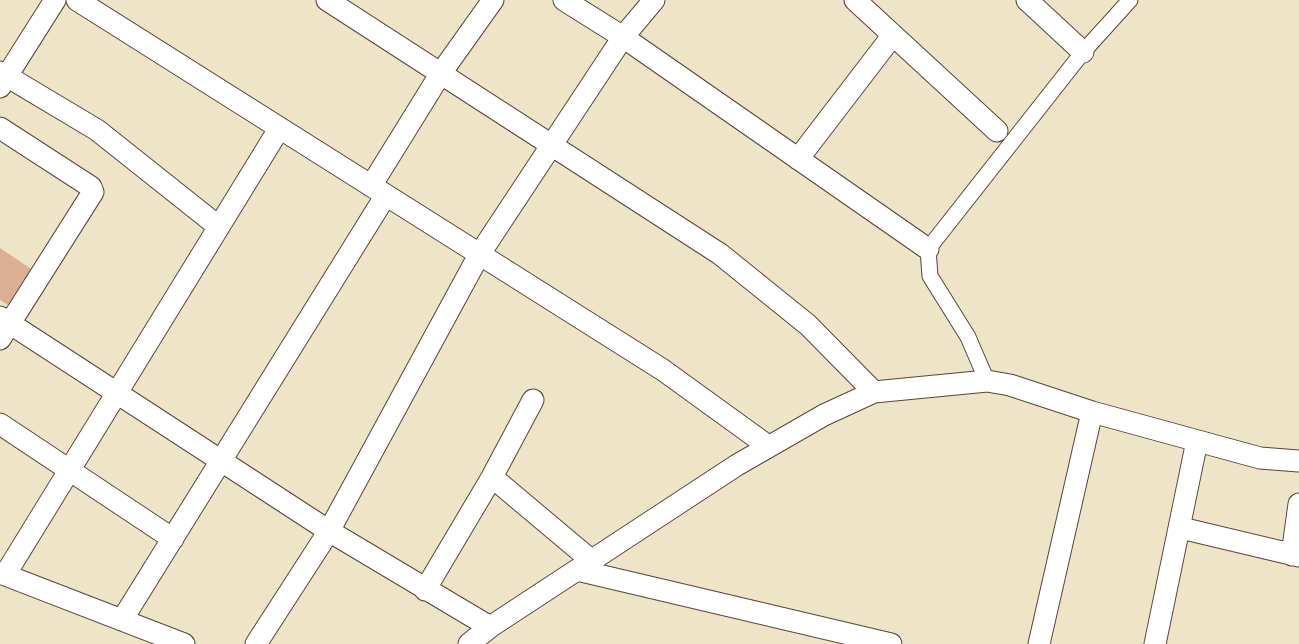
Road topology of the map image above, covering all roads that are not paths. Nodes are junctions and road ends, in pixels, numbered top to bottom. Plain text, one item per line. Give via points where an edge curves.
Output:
1 (55, 0) edge
2 (77, 0) edge
3 (327, 0) edge
4 (493, 0) edge
5 (564, 0) edge
6 (654, 0) edge
7 (855, 0) edge
8 (1130, 0) edge
9 (1039, 4) edge
10 (893, 35) junction
11 (623, 37) junction
12 (1083, 52) junction
13 (441, 73) junction
14 (2, 78) edge
15 (0, 128) edge
16 (279, 129) junction
17 (997, 131) dead end
18 (553, 144) junction
19 (798, 159) junction
20 (378, 191) junction
21 (219, 227) junction
22 (928, 249) junction
23 (479, 255) junction
24 (3, 326) edge
25 (987, 381) junction
26 (874, 392) junction
27 (117, 393) junction
28 (533, 400) dead end
29 (1092, 412) junction
30 (0, 424) edge
31 (1197, 441) junction
32 (768, 446) junction
33 (220, 461) junction
34 (1299, 461) edge
35 (69, 470) junction
36 (492, 477) junction
37 (1299, 504) edge
38 (1181, 528) junction
39 (329, 531) junction
40 (172, 539) junction
41 (1296, 556) edge
42 (584, 565) junction
43 (2, 574) edge
44 (425, 590) junction
45 (122, 621) junction
46 (490, 627) junction
47 (184, 644) edge
48 (256, 644) edge
49 (469, 644) edge
50 (891, 644) edge
51 (1039, 644) edge
52 (1155, 644) edge

1 - 14 street
2 - 16 street
3 - 13 street
4 - 13 street
5 - 11 street
6 - 11 street
7 - 10 street
8 - 12 street
9 - 12 street
10 - 17 street
10 - 19 street
11 - 18 street
11 - 19 street
12 - 22 street
13 - 18 street
13 - 20 street
14 - 21 street via 97,130
15 - 24 street via 93,192
16 - 20 street
16 - 21 street
18 - 23 street
18 - 26 street via 720,254 763,287 808,325
19 - 22 street
20 - 23 street
20 - 33 street
21 - 27 street
22 - 25 street via 930,276 968,337
23 - 32 street via 663,370
23 - 39 street
24 - 27 street
25 - 26 street
25 - 29 street
26 - 32 street
27 - 33 street
27 - 35 street
28 - 36 street
29 - 31 street
29 - 51 street
30 - 35 street
31 - 34 street via 1260,458
31 - 38 street
32 - 42 street
33 - 39 street
33 - 40 street
35 - 40 street
35 - 43 street
36 - 42 street
36 - 44 street
37 - 41 street
38 - 41 street
38 - 52 street
39 - 44 street
39 - 48 street
40 - 45 street
42 - 46 street
42 - 50 street
43 - 45 street
44 - 46 street
45 - 47 street
46 - 49 street

